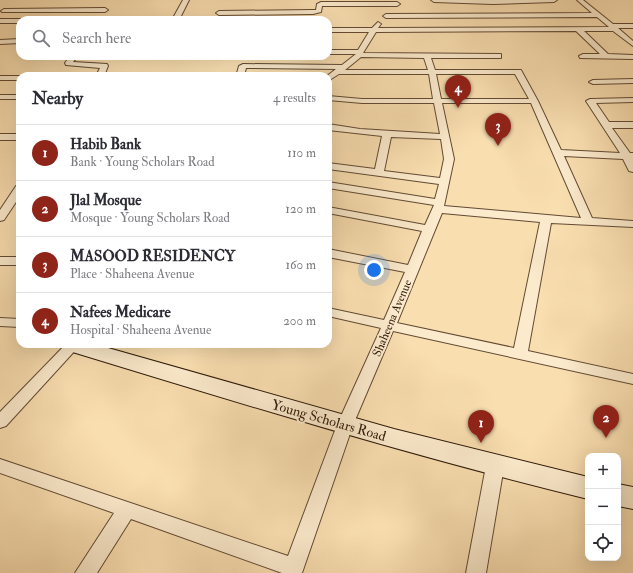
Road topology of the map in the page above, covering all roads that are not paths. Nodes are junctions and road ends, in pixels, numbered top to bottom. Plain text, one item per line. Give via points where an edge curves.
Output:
1 (186, 0) edge
2 (434, 0) edge
3 (554, 0) edge
4 (580, 0) edge
5 (350, 2) edge
6 (399, 2) edge
7 (13, 4) dead end
8 (59, 5) dead end
9 (53, 10) junction
10 (106, 10) dead end
11 (2, 12) edge
12 (218, 14) dead end
13 (178, 16) edge
14 (386, 16) junction
15 (598, 16) junction
16 (0, 21) edge
17 (16, 21) edge
18 (633, 26) edge
19 (613, 27) junction
20 (578, 29) junction
21 (332, 30) edge
22 (373, 30) junction
23 (16, 41) edge
24 (0, 42) edge
25 (633, 43) edge
26 (332, 52) edge
27 (360, 54) junction
28 (427, 56) junction
29 (498, 56) dead end
30 (583, 56) dead end
31 (606, 56) junction
32 (633, 56) edge
33 (71, 60) edge
34 (345, 67) junction
35 (102, 72) edge
36 (241, 72) edge
37 (339, 72) junction
38 (432, 72) junction
39 (332, 76) edge
40 (0, 78) edge
41 (16, 78) edge
42 (633, 81) edge
43 (593, 82) dead end
44 (16, 96) edge
45 (0, 97) edge
46 (332, 98) edge
47 (633, 100) edge
48 (438, 101) junction
49 (534, 101) junction
50 (605, 125) junction
51 (633, 125) edge
52 (332, 127) edge
53 (387, 134) junction
54 (0, 137) edge
55 (16, 137) edge
56 (445, 137) junction
57 (556, 153) junction
58 (630, 156) edge
59 (332, 166) edge
60 (633, 169) edge
61 (379, 172) junction
62 (445, 182) junction
63 (332, 186) edge
64 (16, 194) edge
65 (9, 205) junction
66 (16, 205) edge
67 (439, 206) junction
68 (332, 211) edge
69 (0, 218) edge
70 (546, 219) junction
71 (588, 221) junction
72 (633, 224) edge
73 (429, 229) junction
74 (332, 254) edge
75 (0, 261) edge
76 (16, 261) edge
77 (412, 270) junction
78 (332, 313) edge
79 (0, 322) edge
80 (16, 323) edge
81 (389, 325) junction
82 (70, 348) edge
83 (83, 348) edge
84 (520, 354) junction
85 (633, 379) edge
86 (0, 422) edge
87 (345, 425) junction
88 (495, 466) junction
89 (1, 468) edge
90 (585, 487) edge
91 (621, 495) edge
92 (633, 498) edge
93 (127, 510) junction
94 (293, 570) edge
95 (85, 573) edge
96 (476, 573) edge

1 - 13 street
2 - 3 street
4 - 15 street
5 - 6 street
5 - 12 street via 319,5 319,11 313,12
6 - 14 street
7 - 11 street
8 - 9 street
9 - 10 street
9 - 11 street
14 - 15 street
14 - 22 street
15 - 19 street
16 - 17 street
18 - 19 street
19 - 20 street
19 - 25 street
20 - 22 street
20 - 31 street
21 - 22 street
22 - 27 street
23 - 24 street
26 - 27 street
27 - 28 street
27 - 34 street
28 - 29 street
28 - 38 street, Shaheena Avenue
30 - 31 street
31 - 32 street
33 - 35 street via 69,63 71,64 104,66
34 - 36 street via 243,66
34 - 37 street
37 - 38 street
37 - 39 street
38 - 48 street, Shaheena Avenue
38 - 49 street via 518,72
40 - 41 street
42 - 43 street
44 - 45 street
46 - 48 street
47 - 50 street via 590,101
48 - 49 street
48 - 56 street, Shaheena Avenue
49 - 57 street
50 - 51 street
50 - 58 street
52 - 53 street
53 - 56 street
53 - 61 street
54 - 55 street
56 - 62 street, Shaheena Avenue via 449,158
57 - 58 street
57 - 71 street
58 - 60 street
59 - 61 street
61 - 62 street
62 - 67 street, Shaheena Avenue
63 - 67 street
64 - 65 street
65 - 66 street
65 - 69 street
67 - 70 street
67 - 73 street, Shaheena Avenue
68 - 73 street
70 - 71 street
70 - 84 street
71 - 72 street
73 - 77 street, Shaheena Avenue
74 - 77 street
75 - 76 street
77 - 81 street, Shaheena Avenue
78 - 81 street
79 - 80 street
81 - 84 street
81 - 87 street, Shaheena Avenue
82 - 86 street
83 - 87 street, Young Scholars Road
84 - 85 street
87 - 88 street, Young Scholars Road
87 - 94 street, Shaheena Avenue
88 - 90 street, Young Scholars Road
88 - 96 street
89 - 93 street
91 - 92 street
93 - 94 street
93 - 95 street

